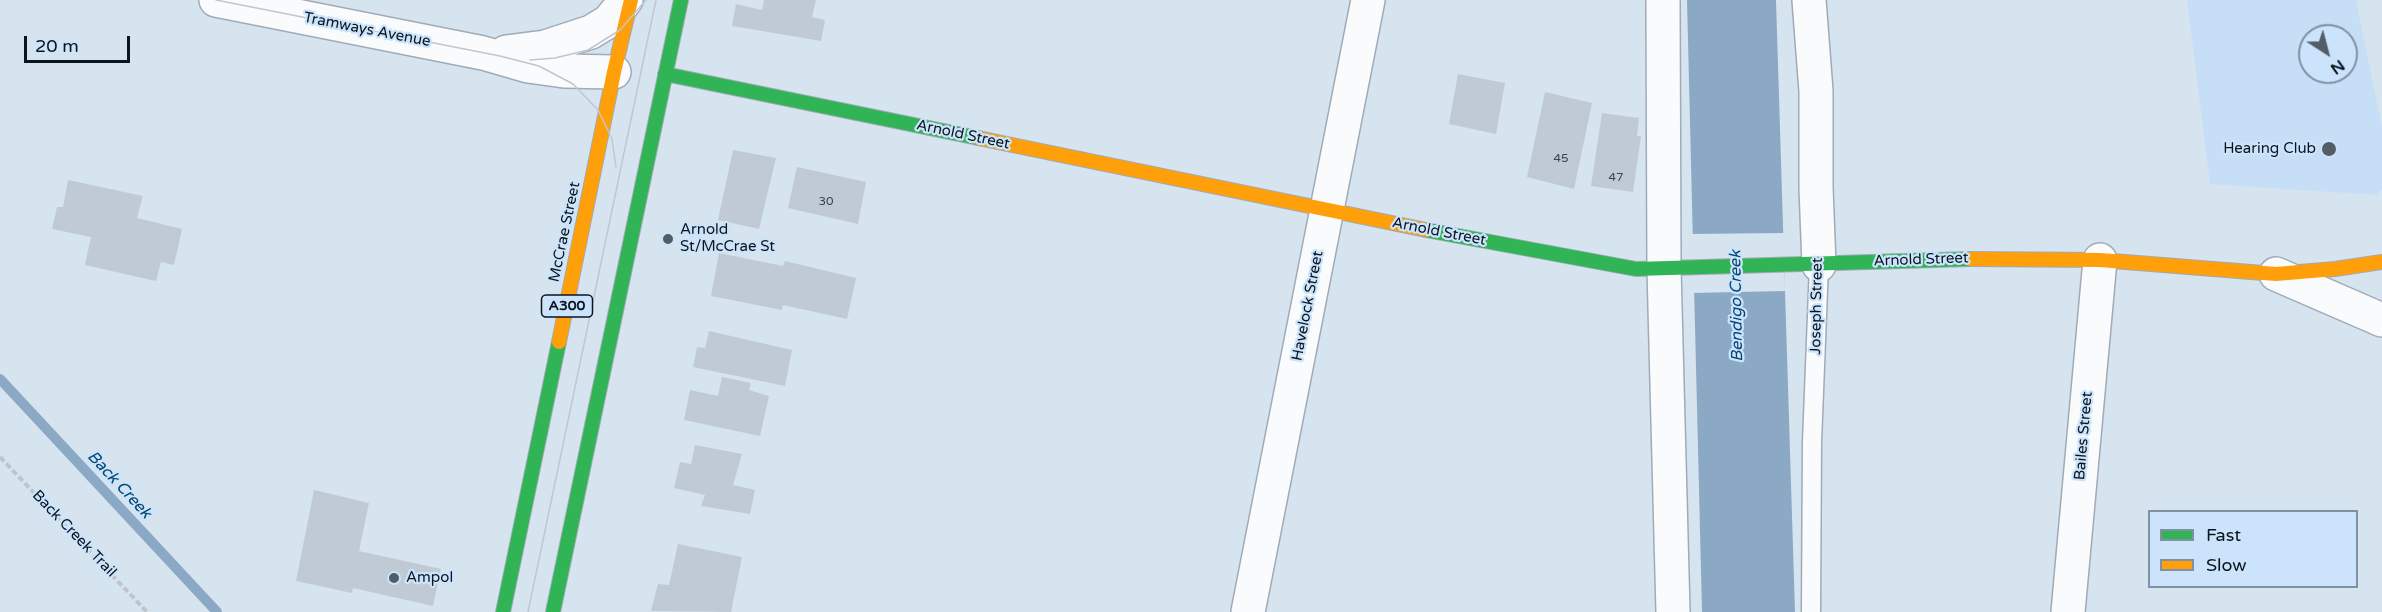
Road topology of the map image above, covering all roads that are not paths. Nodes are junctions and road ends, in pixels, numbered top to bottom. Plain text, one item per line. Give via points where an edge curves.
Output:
1 (216, 0) edge
2 (626, 0) edge
3 (631, 0) edge
4 (681, 0) edge
5 (1368, 0) edge
6 (1663, 0) edge
7 (1809, 0) edge
8 (273, 5) edge
9 (483, 53) junction
10 (622, 72) junction
11 (649, 73) dead end
12 (665, 74) junction
13 (1327, 209) junction
14 (2100, 261) junction
15 (2382, 262) edge
16 (1819, 265) junction
17 (1670, 269) junction
18 (2276, 274) junction
19 (2382, 320) edge
20 (503, 612) edge
21 (553, 612) edge
22 (1248, 612) edge
23 (1673, 612) edge
24 (1811, 612) edge
25 (2068, 612) edge

1 - 8 street, Tramways Avenue
2 - 9 street, Tramways Avenue via 609,21 578,38 545,47
3 - 10 main road, McCrae Street / A300
4 - 12 main road, A300
5 - 13 street, Havelock Street
6 - 17 street
7 - 16 street, Joseph Street via 1816,91
8 - 9 street, Tramways Avenue
9 - 10 street, Tramways Avenue via 545,69
10 - 20 main road, McCrae Street / A300 via 605,122
11 - 12 main road, Arnold Street
12 - 13 main road, Arnold Street
12 - 21 main road, A300
13 - 17 main road, Arnold Street via 1589,261 1636,269
13 - 22 street, Havelock Street
14 - 16 main road, Arnold Street via 1924,259
14 - 18 main road, Arnold Street
14 - 25 street, Bailes Street
15 - 18 main road, Arnold Street
16 - 17 main road, Arnold Street
16 - 24 lane, Joseph Street
17 - 23 street
18 - 19 street, Arnold Street

